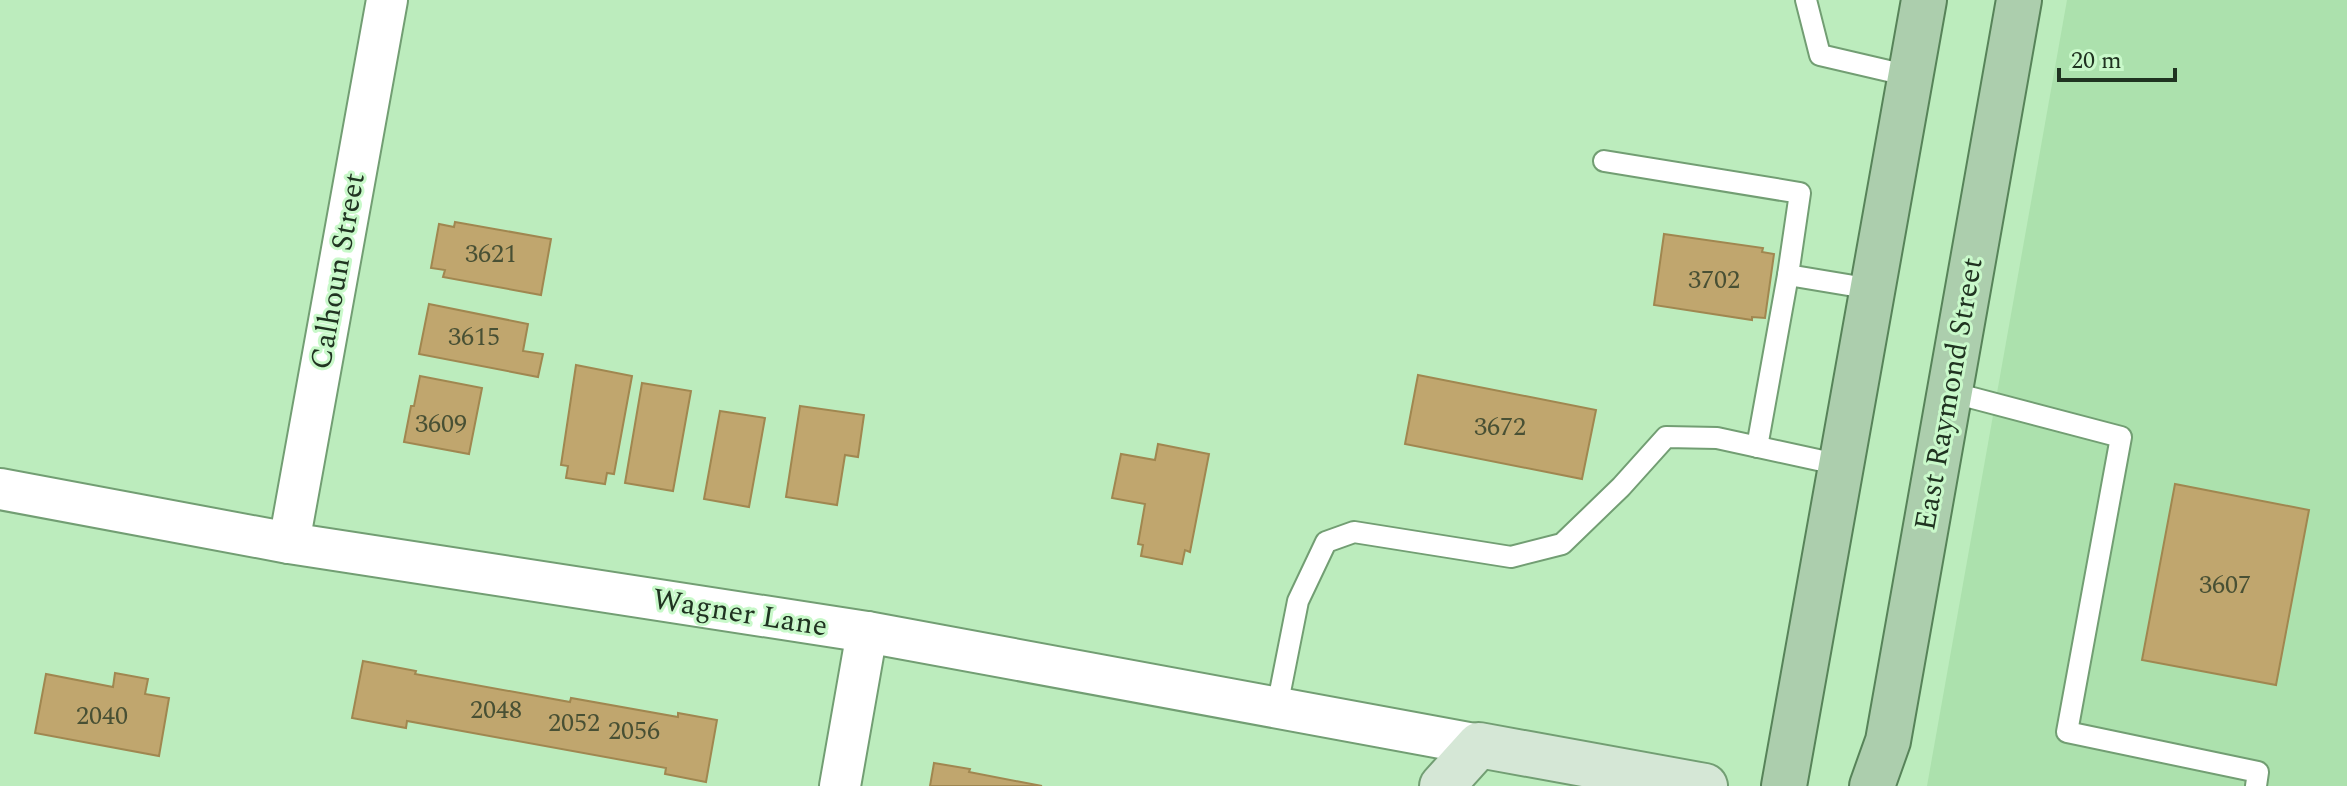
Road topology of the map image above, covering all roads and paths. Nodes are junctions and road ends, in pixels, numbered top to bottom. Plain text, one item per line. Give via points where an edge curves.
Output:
1 (387, 0) edge
2 (1806, 0) edge
3 (1924, 0) edge
4 (2019, 0) edge
5 (1910, 76) junction
6 (1604, 161) dead end
7 (1788, 275) junction
8 (1872, 289) junction
9 (1950, 392) junction
10 (1757, 447) junction
11 (1841, 465) junction
12 (0, 489) edge
13 (289, 543) junction
14 (867, 632) junction
15 (1277, 707) junction
16 (1479, 745) junction
17 (840, 786) edge
18 (1442, 786) edge
19 (1705, 786) edge
20 (1784, 786) edge
21 (1872, 786) edge
22 (2256, 786) edge

1 - 13 street, Calhoun Street
2 - 5 lane via 1820,55
3 - 5 main road
4 - 9 main road, East Raymond Street
5 - 8 main road
6 - 7 lane via 1800,193
7 - 8 lane
7 - 10 lane
8 - 11 main road
9 - 21 main road, East Raymond Street via 1888,741
9 - 22 lane via 2121,437 2067,732 2258,772
10 - 11 lane
10 - 15 lane via 1717,438 1666,437 1562,544 1511,557 1354,532 1326,542 1298,601
11 - 20 main road
12 - 13 street, Wagner Lane
13 - 14 street, Wagner Lane
14 - 15 street, Wagner Lane
14 - 17 street
15 - 16 street, Wagner Lane
16 - 18 street
16 - 19 street

